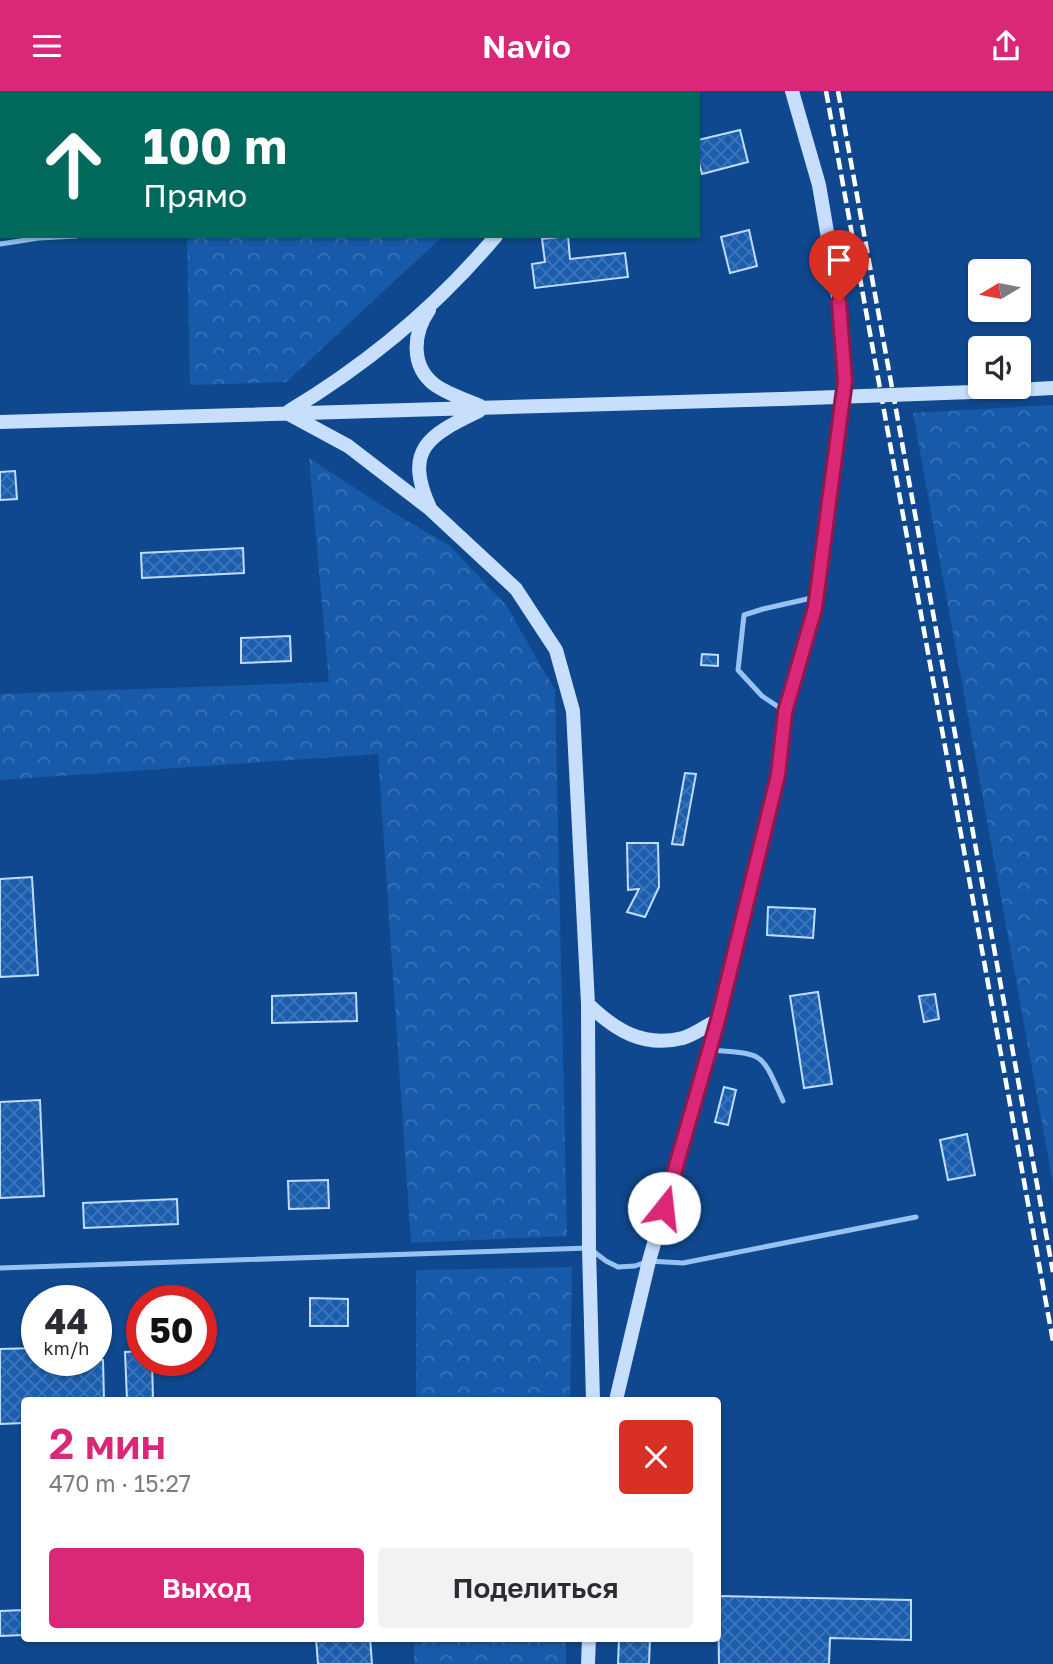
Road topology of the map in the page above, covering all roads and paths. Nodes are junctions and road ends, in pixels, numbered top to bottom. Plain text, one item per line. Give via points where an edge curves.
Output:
1 (792, 91) edge
2 (39, 238) edge
3 (494, 238) edge
4 (0, 244) edge
5 (439, 294) junction
6 (1053, 388) edge
7 (484, 408) junction
8 (287, 413) junction
9 (0, 422) edge
10 (430, 509) junction
11 (816, 597) junction
12 (785, 712) junction
13 (588, 1004) junction
14 (718, 1020) junction
15 (709, 1050) junction
16 (783, 1101) dead end
17 (916, 1217) dead end
18 (589, 1248) junction
19 (649, 1261) junction
20 (0, 1268) edge
21 (593, 1397) edge
22 (617, 1397) edge
23 (589, 1642) edge
24 (588, 1664) edge

1 - 11 main road via 819,185 839,302 845,381
2 - 4 lane
3 - 5 main road
5 - 7 main road via 417,332 421,366 435,384
5 - 8 main road via 367,358
6 - 7 main road, bridge
7 - 8 main road
7 - 10 main road via 446,427 423,450 418,475
8 - 9 main road
8 - 10 main road via 348,446
10 - 13 main road via 516,589 556,650 573,711
11 - 12 main road
11 - 12 lane via 744,615 738,670 761,696
12 - 14 main road via 778,775
13 - 14 main road via 606,1022 637,1039 684,1038
13 - 18 main road
14 - 15 main road
15 - 16 lane via 750,1053 764,1060
15 - 19 main road
17 - 19 lane via 683,1263
18 - 19 lane via 618,1267
18 - 20 lane
18 - 21 main road
19 - 22 main road
23 - 24 main road

